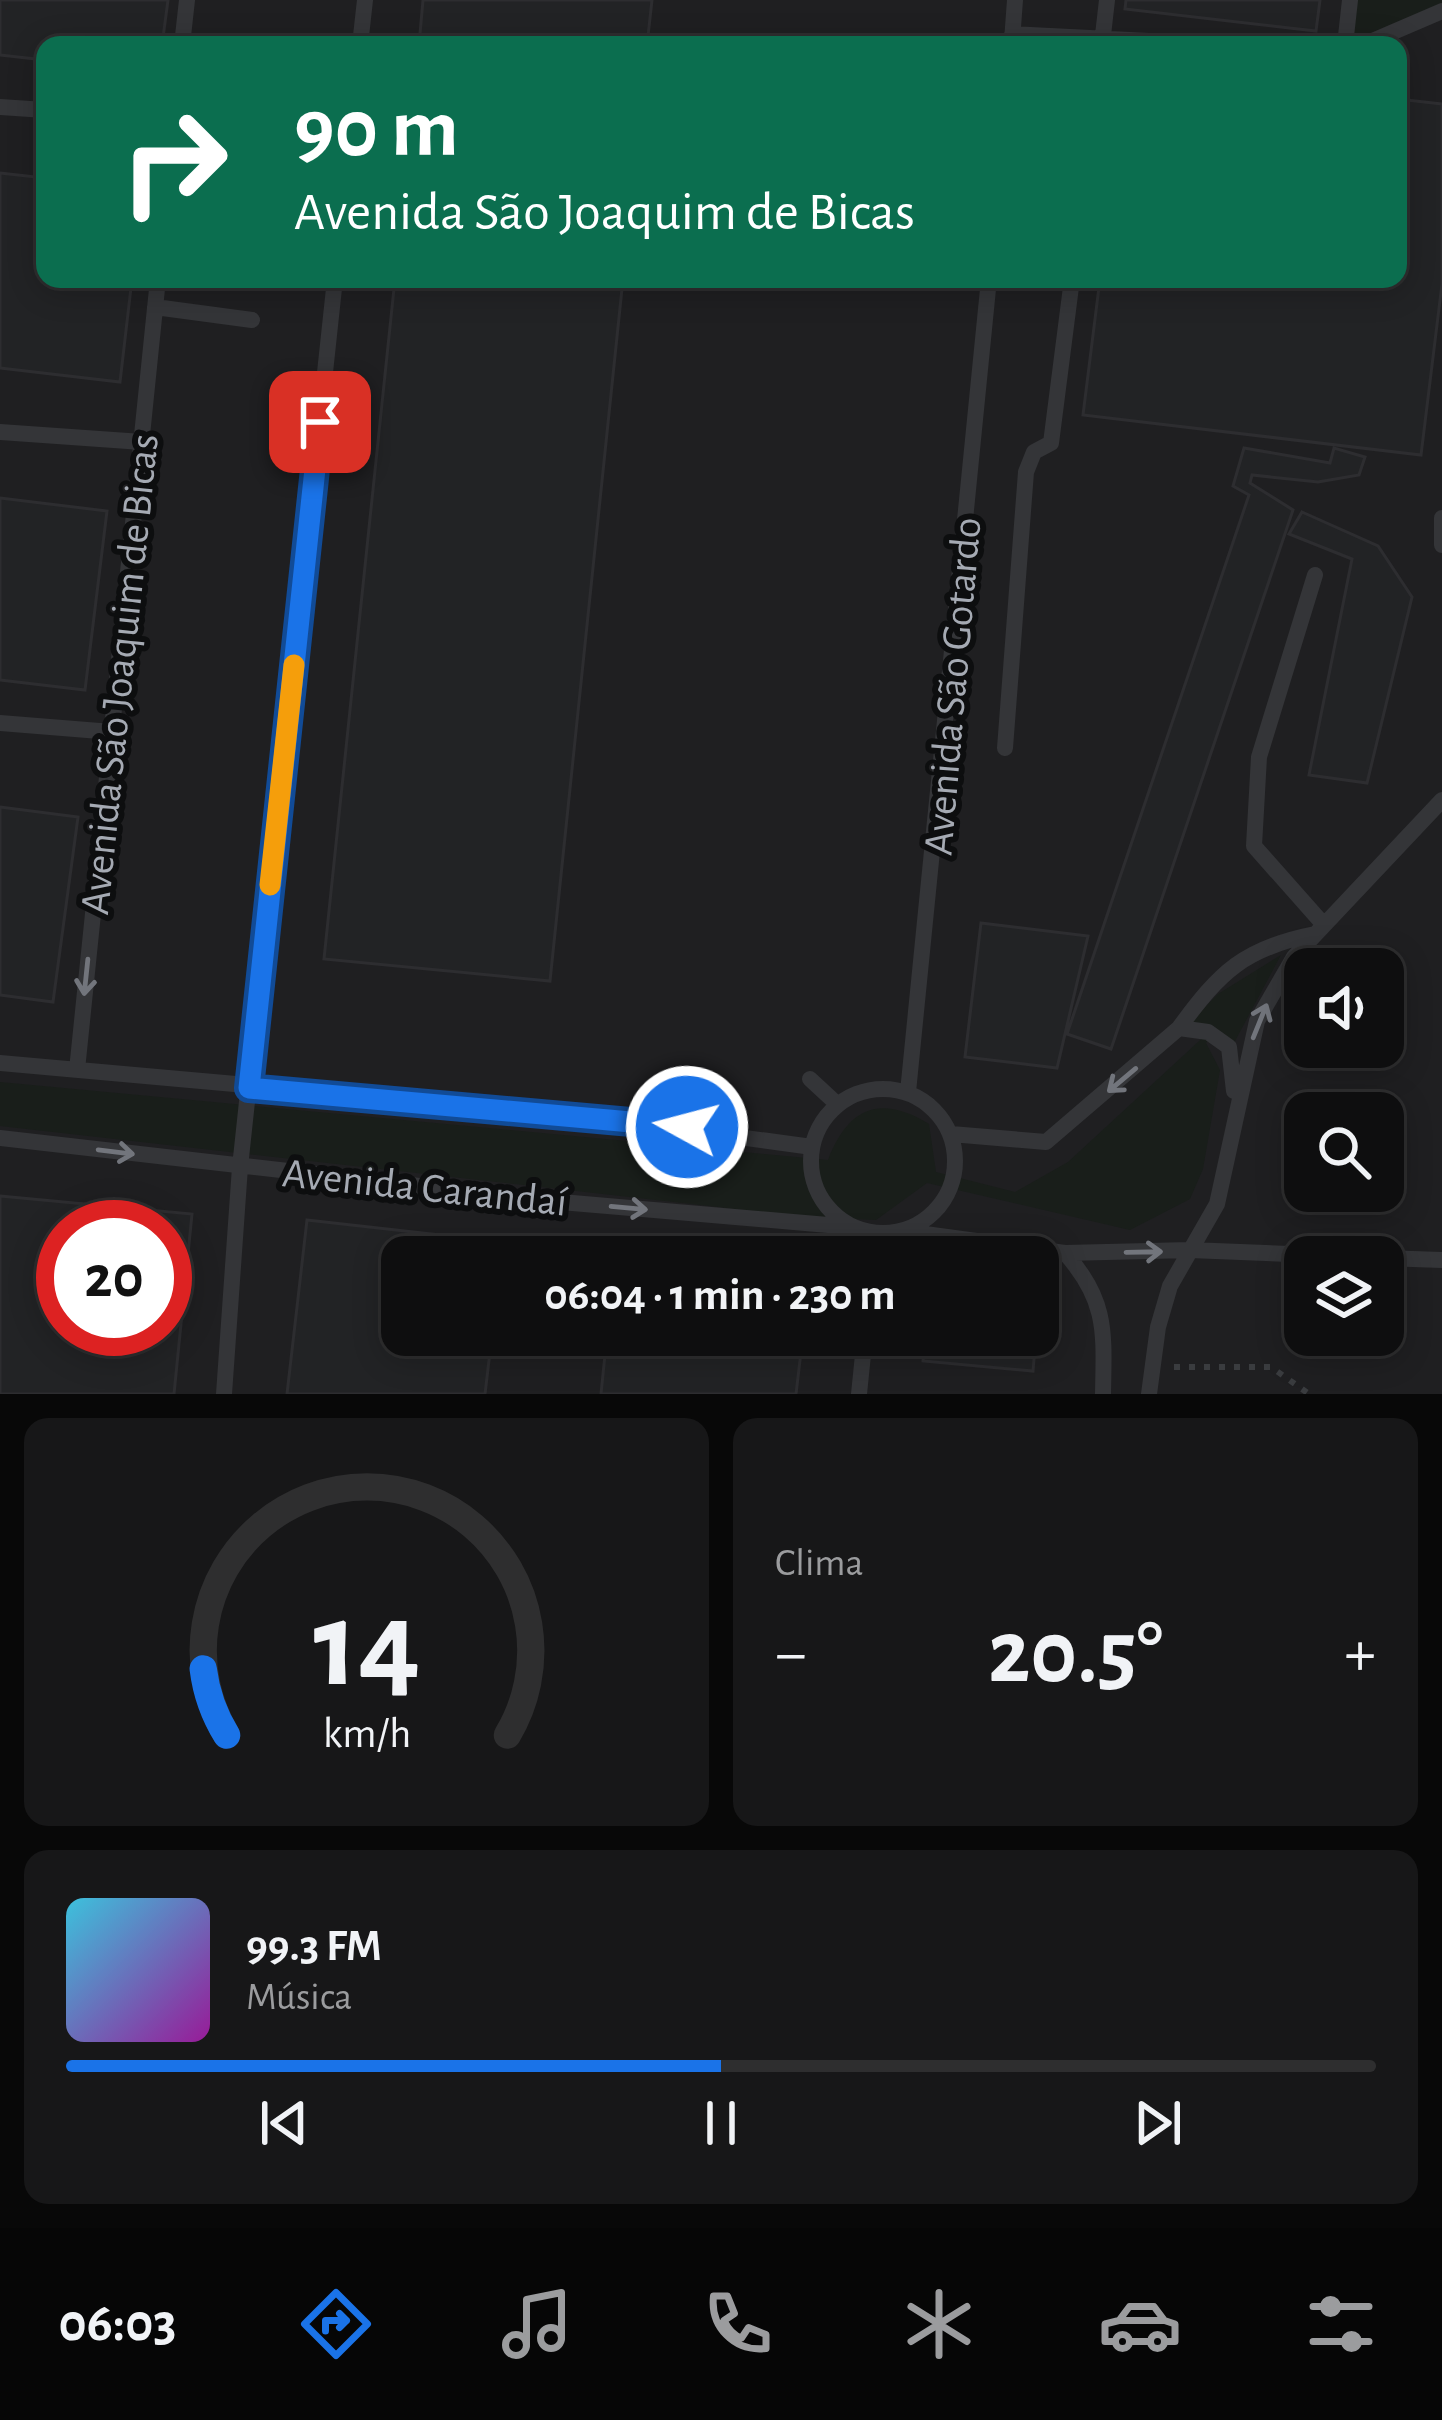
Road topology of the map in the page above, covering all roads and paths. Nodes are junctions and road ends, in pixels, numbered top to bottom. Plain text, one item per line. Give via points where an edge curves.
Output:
1 (187, 0) edge
2 (365, 0) edge
3 (1016, 0) edge
4 (1107, 0) edge
5 (1350, 0) edge
6 (1442, 11) edge
7 (183, 36) edge
8 (361, 36) edge
9 (1012, 36) edge
10 (1103, 36) edge
11 (1347, 36) edge
12 (1384, 36) edge
13 (0, 107) edge
14 (36, 109) edge
15 (157, 288) edge
16 (334, 288) edge
17 (988, 288) edge
18 (1071, 288) edge
19 (155, 307) junction
20 (252, 320) dead end
21 (0, 432) edge
22 (142, 442) junction
23 (1442, 518) edge
24 (1442, 545) edge
25 (1316, 574) dead end
26 (0, 723) edge
27 (112, 732) junction
28 (1005, 748) dead end
29 (1442, 800) edge
30 (1320, 930) junction
31 (1179, 1028) junction
32 (0, 1063) edge
33 (77, 1070) junction
34 (810, 1079) dead end
35 (249, 1088) junction
36 (908, 1093) junction
37 (687, 1100) dead end
38 (837, 1104) junction
39 (1234, 1116) junction
40 (687, 1127) junction
41 (952, 1134) junction
42 (0, 1138) edge
43 (812, 1147) junction
44 (240, 1167) junction
45 (851, 1227) junction
46 (903, 1232) junction
47 (875, 1234) joint
48 (1190, 1250) junction
49 (1066, 1253) junction
50 (1284, 1254) edge
51 (1404, 1259) edge
52 (1442, 1260) edge
53 (863, 1356) edge
54 (1152, 1366) junction
55 (224, 1394) edge
56 (859, 1394) edge
57 (1103, 1394) edge
58 (1149, 1394) edge
59 (1309, 1394) edge

1 - 7 lane
2 - 8 lane
3 - 9 lane
4 - 10 lane
5 - 11 lane
6 - 12 lane
13 - 14 lane
15 - 19 lane, Avenida São Joaquim de Bicas
16 - 35 lane
17 - 36 lane, Avenida São Gotardo
18 - 28 lane, Avenida São Gotardo via 1052,443 1034,452 1026,472
19 - 20 lane
19 - 22 lane, Avenida São Joaquim de Bicas
21 - 22 lane
22 - 27 lane, Avenida São Joaquim de Bicas
23 - 24 lane
25 - 30 lane via 1258,757 1254,846
26 - 27 lane
27 -> 33 lane, Avenida São Joaquim de Bicas
29 - 30 lane
30 - 31 lane via 1259,949 1219,974
39 -> 30 lane via 1257,1021 1294,957
31 - 39 lane via 1208,1032 1229,1047
31 -> 41 lane via 1046,1142
32 - 33 lane, Avenida Carandaí
33 - 35 lane, Avenida Carandaí
34 - 38 lane
35 - 40 lane, Avenida Carandaí
35 - 44 lane
36 - 38 lane via 883,1088
36 - 41 lane
37 - 40 lane
38 - 43 lane
39 - 48 lane via 1217,1204
40 - 43 lane, Avenida Carandaí
41 - 46 lane via 949,1193
42 -> 44 lane, Avenida Carandaí
43 - 45 lane via 818,1194
44 -> 45 lane, Avenida Carandaí
44 - 55 lane
45 - 47 lane
46 - 47 lane
46 - 49 lane
49 -> 48 lane
48 - 50 lane
48 - 54 lane via 1170,1286
49 - 57 lane via 1097,1295
51 - 52 lane
53 - 56 lane
54 - 58 lane
54 - 59 path via 1271,1367

